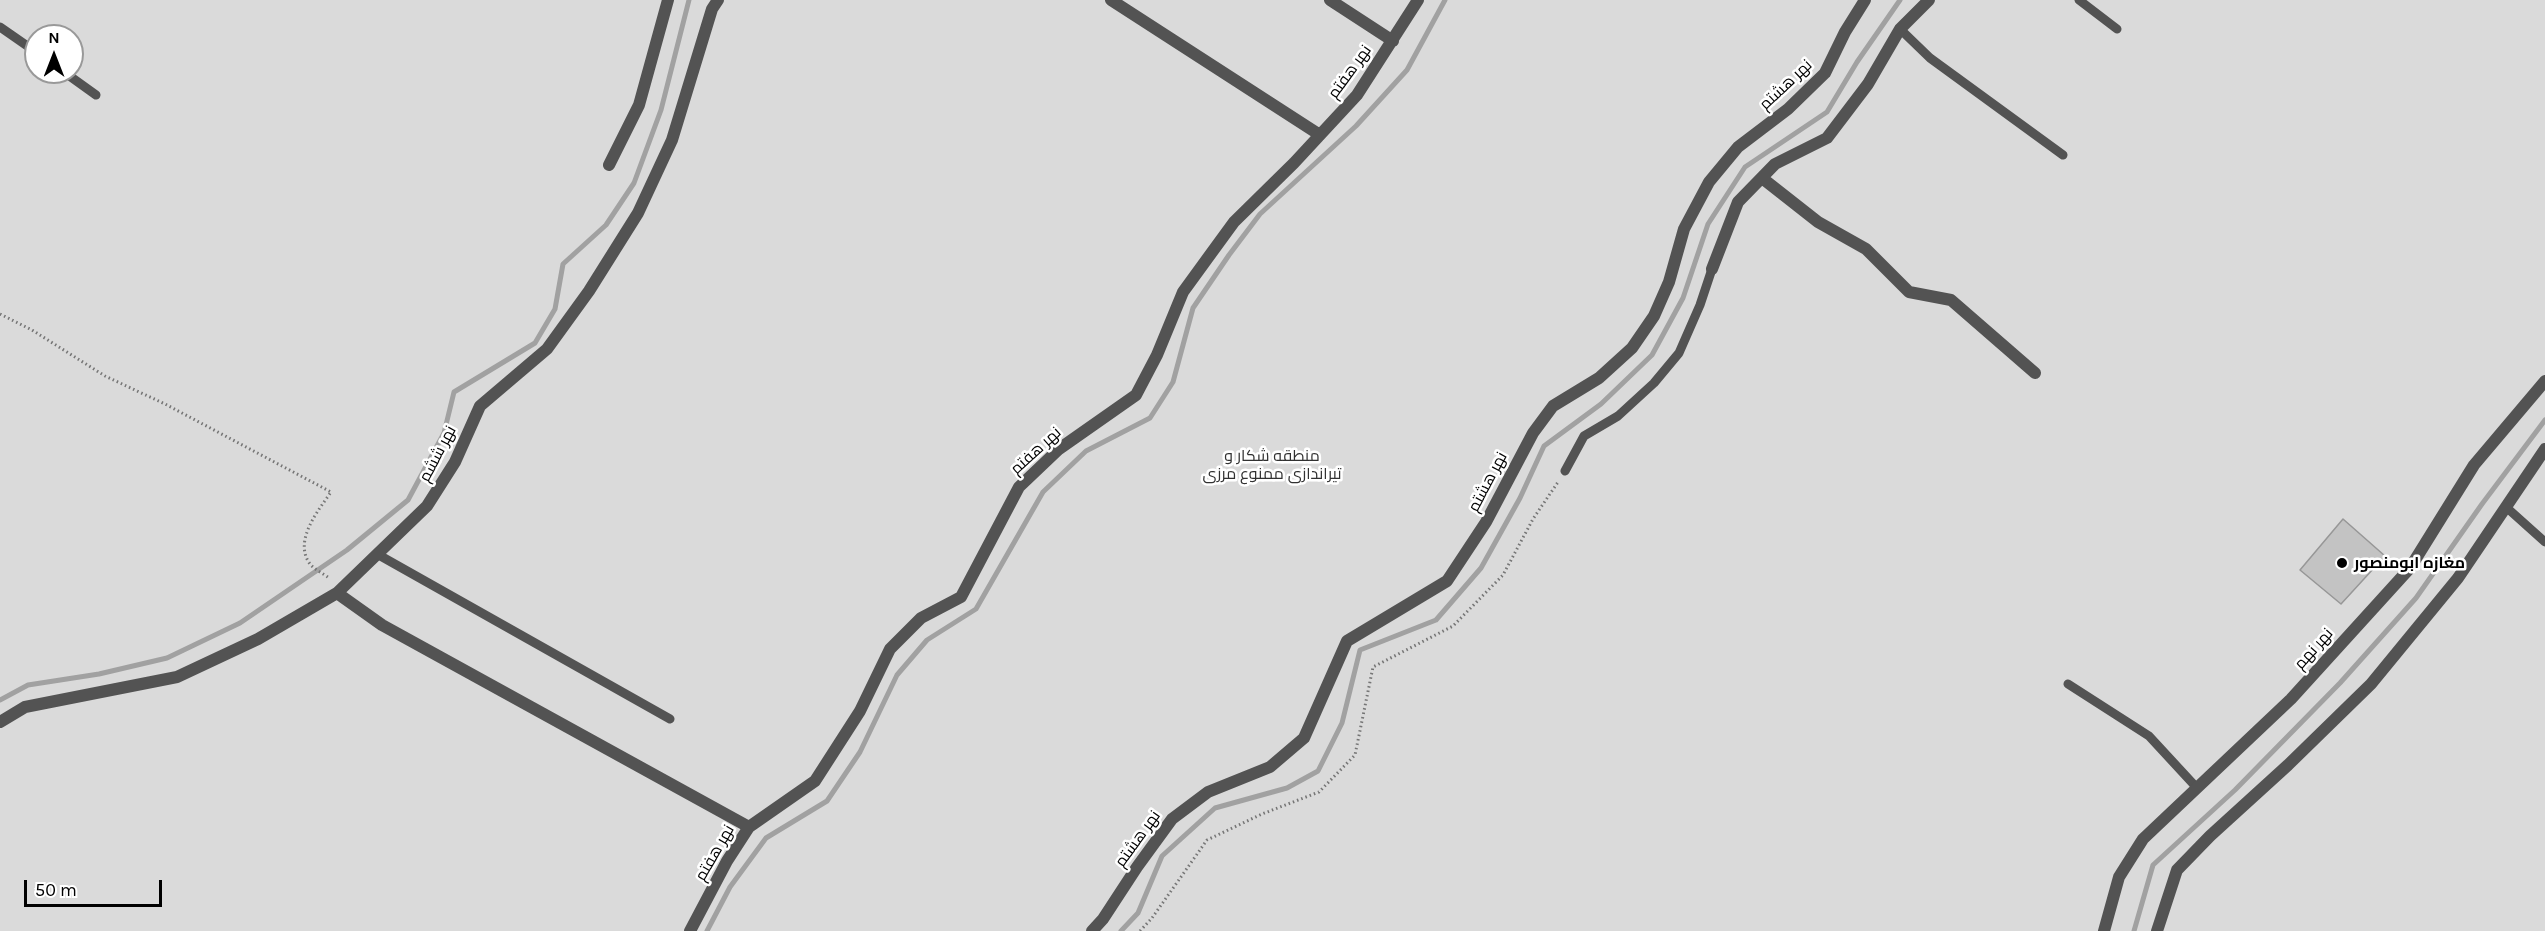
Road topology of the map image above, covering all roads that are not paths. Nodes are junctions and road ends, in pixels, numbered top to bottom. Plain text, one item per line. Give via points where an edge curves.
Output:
1 (668, 0) edge
2 (718, 0) edge
3 (1111, 0) edge
4 (1330, 0) edge
5 (1418, 0) edge
6 (1865, 0) edge
7 (1929, 0) edge
8 (2079, 0) edge
9 (0, 27) edge
10 (1900, 29) junction
11 (2117, 29) dead end
12 (1393, 41) junction
13 (24, 44) edge
14 (81, 84) edge
15 (96, 94) dead end
16 (1320, 135) junction
17 (2063, 155) dead end
18 (609, 165) dead end
19 (1762, 178) junction
20 (1712, 269) joint
21 (2036, 373) dead end
22 (2545, 381) edge
23 (2545, 449) edge
24 (1566, 471) road end
25 (2506, 507) junction
26 (2545, 542) edge
27 (377, 554) junction
28 (337, 593) junction
29 (2068, 684) dead end
30 (670, 719) dead end
31 (0, 722) edge
32 (2197, 788) junction
33 (748, 827) junction
34 (690, 931) edge
35 (1092, 931) edge
36 (2104, 931) edge
37 (2157, 931) edge

1 - 18 street via 639,105
2 - 27 street, نهر ششم via 672,140 638,213 547,349 480,406 455,462 427,506
3 - 16 street
4 - 12 street
5 - 12 street, نهر هفتم
6 - 35 street, نهر هشتم via 1825,73 1788,109 1738,147 1709,182 1684,229 1669,282 1654,316 1632,348 1599,378 1553,406 1533,433 1486,522 1447,581 1347,640 1304,738 1270,766 1208,792 1172,819
7 - 10 street
8 - 11 lane
9 - 13 lane
10 - 17 lane via 1930,58
10 - 19 street via 1868,84 1827,138 1775,164
12 - 16 street, نهر هفتم via 1358,94
14 - 15 lane
16 - 33 street, نهر هفتم via 1234,222 1183,292 1136,395 1059,449 1019,487 961,597 921,618 890,649 860,711 815,781
19 - 20 street via 1738,202
19 - 21 street via 1818,222 1866,249 1909,292 1951,300
20 - 24 lane via 1679,353 1618,416 1584,436
22 - 32 street, نهر نهم via 2474,465 2410,568 2290,699
23 - 25 street
25 - 26 lane
25 - 37 street via 2458,578 2371,684 2177,870
27 - 28 street, نهر ششم
27 - 30 lane
28 - 31 street, نهر ششم via 258,639 177,677 25,707
28 - 33 street via 382,625
29 - 32 lane via 2149,736
32 - 36 street, نهر نهم via 2143,839 2119,877
33 - 34 street, نهر هفتم

